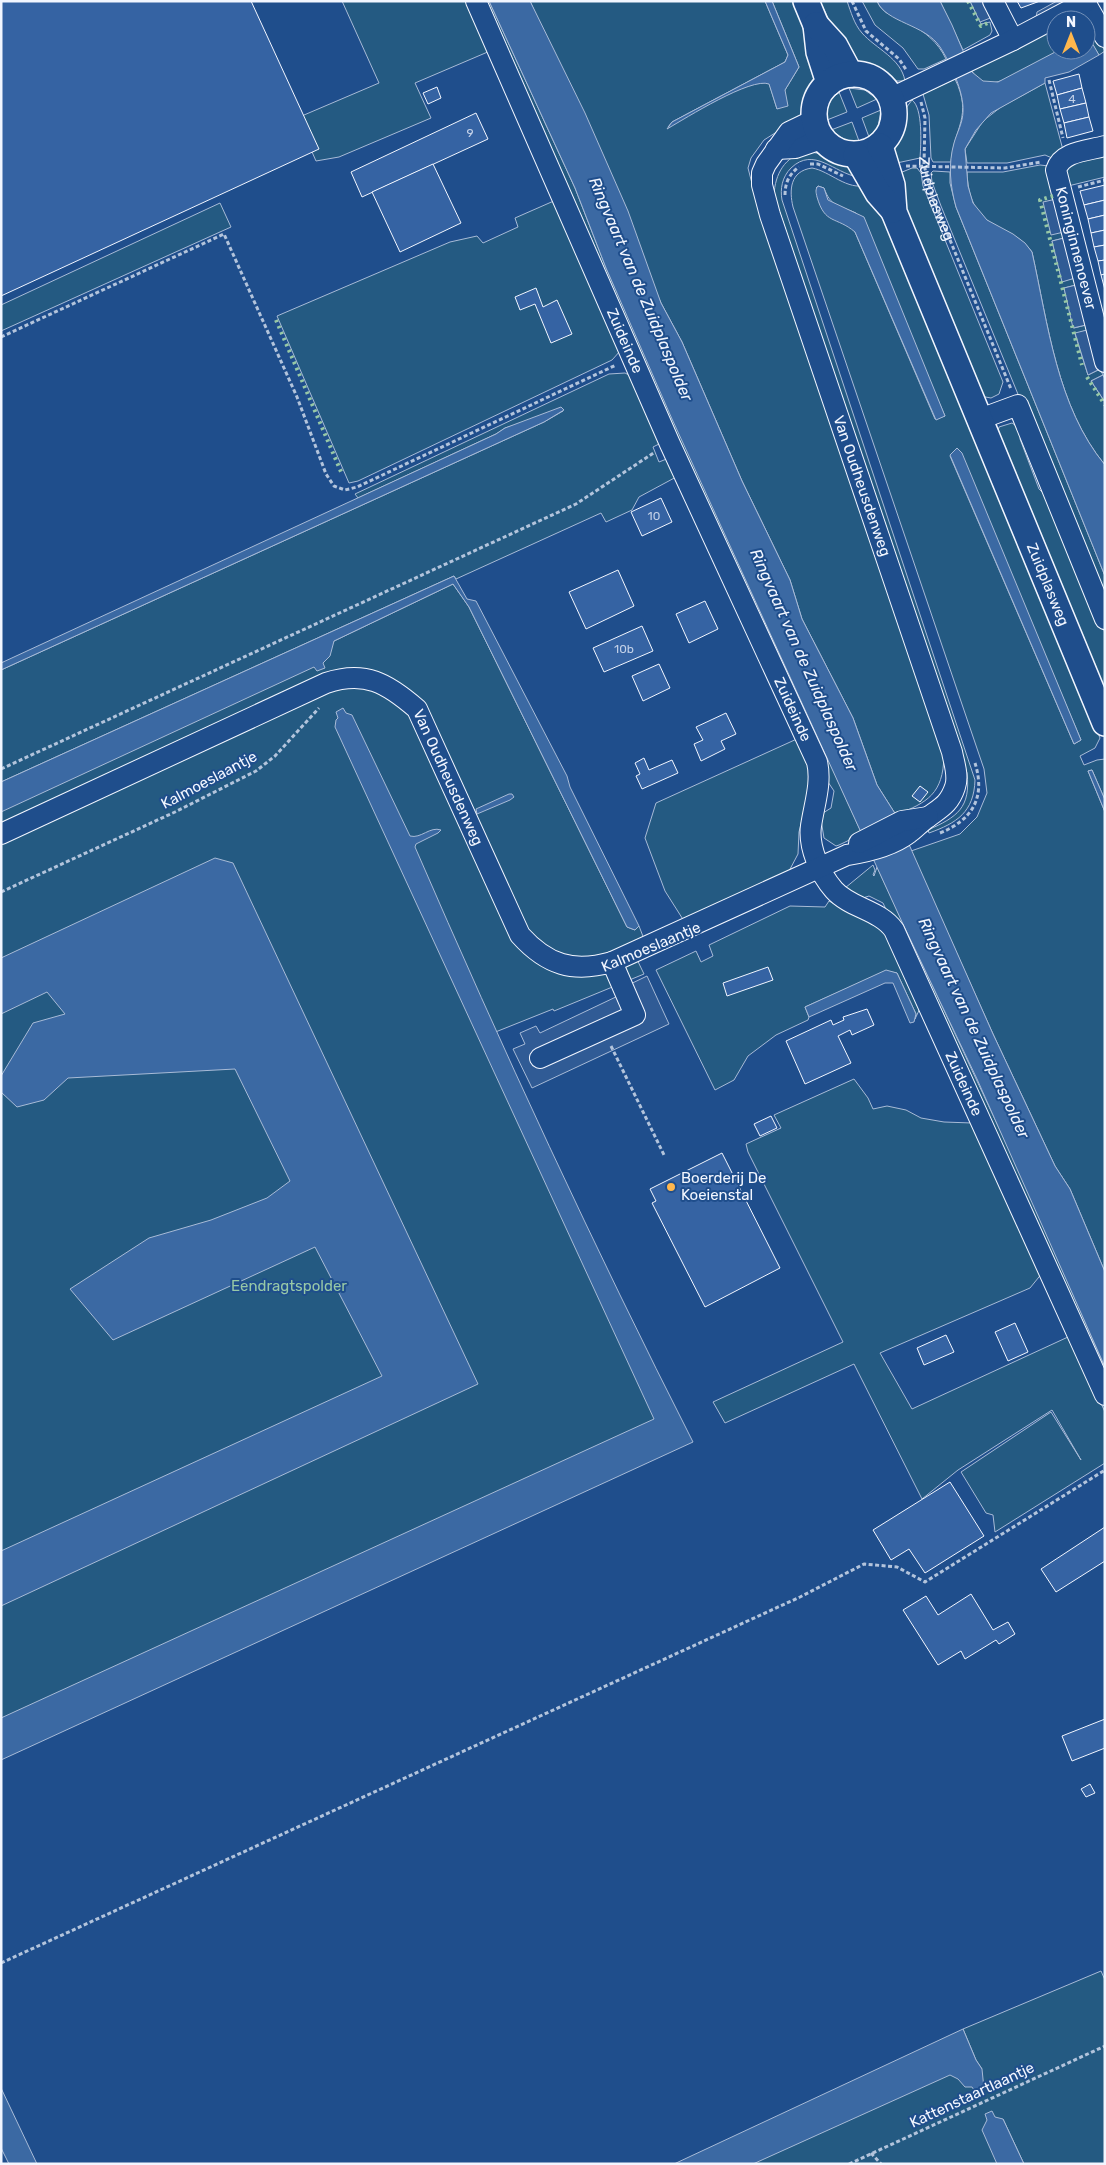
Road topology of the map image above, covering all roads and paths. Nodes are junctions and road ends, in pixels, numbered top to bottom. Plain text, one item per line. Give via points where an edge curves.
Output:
1 (476, 1) edge
2 (806, 1) edge
3 (852, 1) edge
4 (993, 1) edge
5 (1086, 2) edge
6 (1105, 37) edge
7 (1013, 40) junction
8 (840, 78) junction
9 (1049, 80) dead end
10 (914, 87) junction
11 (891, 98) junction
12 (818, 129) junction
13 (880, 146) junction
14 (1105, 146) edge
15 (856, 155) junction
16 (1063, 158) junction
17 (924, 165) junction
18 (1105, 180) edge
19 (1061, 191) junction
20 (894, 212) junction
21 (1, 337) edge
22 (632, 357) junction
23 (1105, 362) edge
24 (1018, 405) junction
25 (980, 419) junction
26 (670, 444) junction
27 (1105, 619) edge
28 (324, 704) dead end
29 (1105, 723) edge
30 (1, 769) edge
31 (1, 834) edge
32 (819, 867) junction
33 (1, 892) edge
34 (612, 962) junction
35 (603, 1029) junction
36 (540, 1058) dead end
37 (665, 1157) dead end
38 (1105, 1395) edge
39 (1105, 1470) edge
40 (1, 1963) edge
41 (1105, 2046) edge
42 (871, 2153) junction
43 (848, 2164) edge
44 (881, 2164) edge

1 - 22 street, Zuideinde
2 - 8 main road via 816,25 819,52
3 - 10 path, Zuidplasweg via 866,31 899,59
4 - 7 street
5 - 6 street
5 - 7 street
7 - 10 street
8 - 11 main road via 863,75 874,79
8 - 12 main road via 816,99
9 - 16 path
10 - 11 street
10 - 17 path, Zuidplasweg via 925,118
11 - 13 main road via 894,124
12 - 15 main road via 837,151
12 - 32 street, Van Oudheusdenweg via 789,132 771,154 762,173 762,184 952,752 956,773 956,786 937,813
13 - 15 main road
13 - 20 main road, Zuidplasweg via 892,185
14 - 16 street
15 - 20 main road, Zuidplasweg via 878,193
16 - 17 path via 1005,168
16 - 19 street, Koninginnenoever via 1056,170
17 - 24 path, Zuidplasweg via 932,196
18 - 19 path
19 - 23 street, Koninginnenoever
20 - 25 main road, Zuidplasweg
21 - 22 path via 224,234 297,396 326,474 334,486 345,490
22 - 26 street, Zuideinde
24 - 25 street
24 - 27 street
25 - 29 main road, Zuidplasweg
26 - 30 path via 576,504
26 - 32 street, Zuideinde via 817,762 820,774 810,836
28 - 33 path, Kalmoeslaantje via 275,756 256,771
31 - 34 street, Van Oudheusdenweg via 326,683 338,679 373,680 398,692 417,708 520,935 538,953 569,967 594,967
32 - 34 street, Van Oudheusdenweg
32 - 38 street, Zuideinde via 833,889 846,900 883,919 894,930
34 - 35 street via 635,1015
35 - 36 street
35 - 37 path
39 - 40 path via 924,1582 897,1567 864,1564 800,1597
41 - 42 path, Kattenstaartlaantje
42 - 43 path, Kattenstaartlaantje
42 - 44 path

